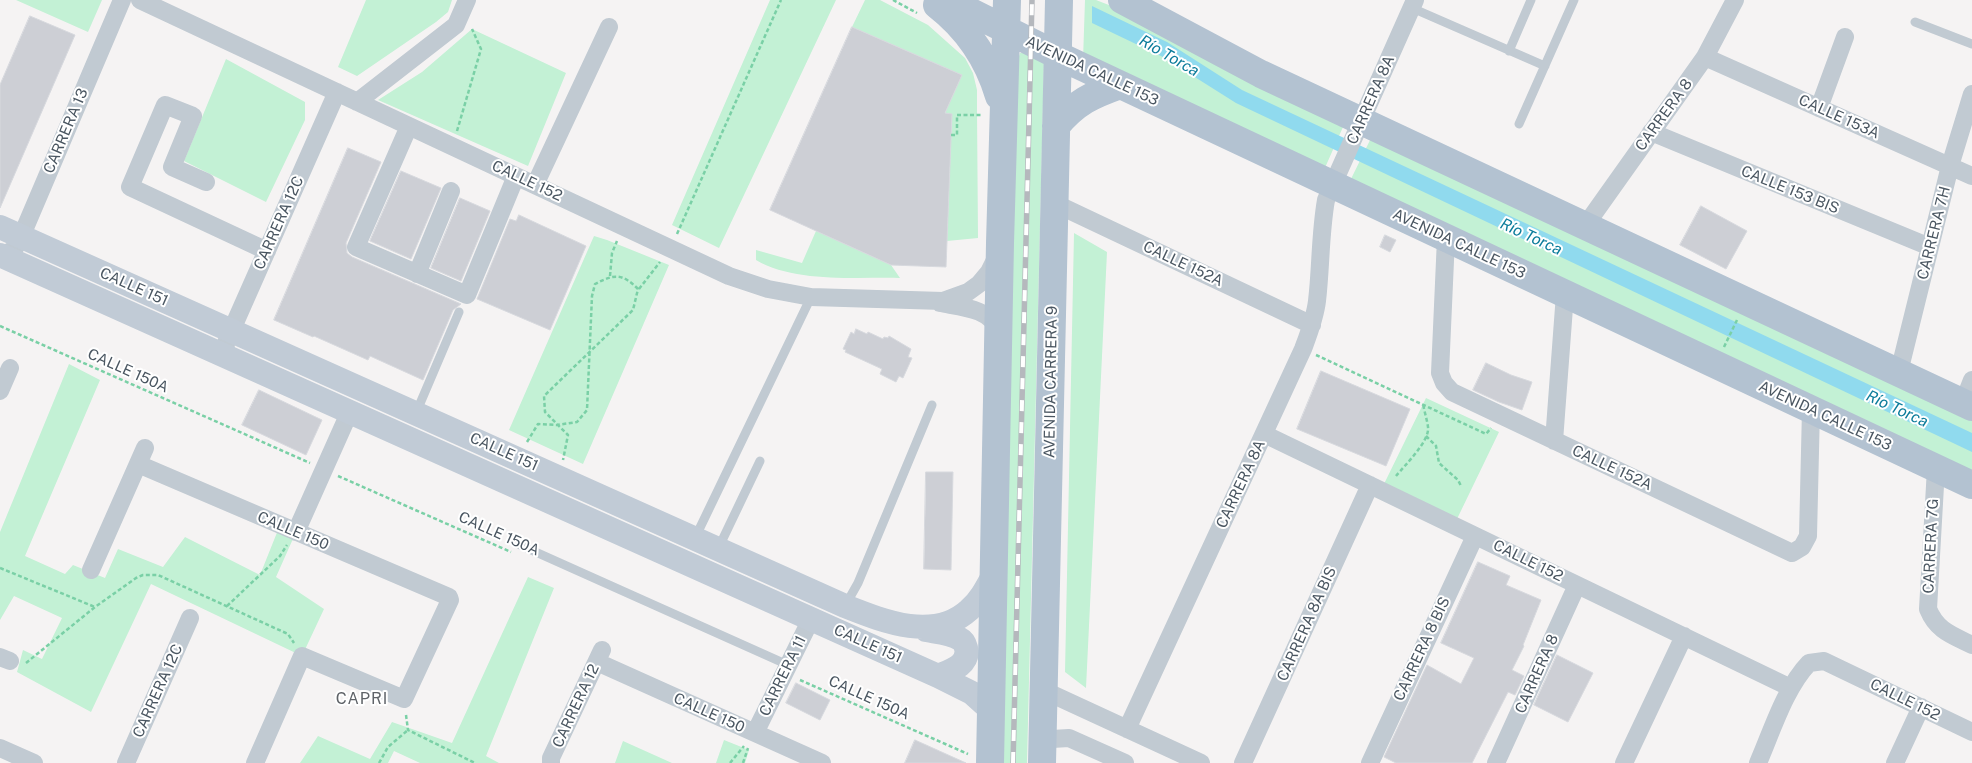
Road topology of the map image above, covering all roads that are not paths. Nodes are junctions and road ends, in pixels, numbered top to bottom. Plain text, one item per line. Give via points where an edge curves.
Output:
1 (122, 0) edge
2 (140, 0) edge
3 (467, 0) edge
4 (930, 0) edge
5 (947, 0) edge
6 (1007, 0) edge
7 (1122, 0) edge
8 (1531, 0) edge
9 (1574, 0) edge
10 (1735, 0) edge
11 (1413, 4) edge
12 (1058, 8) edge
13 (1915, 22) dead end
14 (609, 27) dead end
15 (1006, 30) junction
16 (1845, 37) dead end
17 (1972, 44) edge
18 (1509, 51) junction
19 (1057, 55) junction
20 (1705, 57) junction
21 (1544, 66) junction
22 (1120, 85) junction
23 (337, 92) junction
24 (1972, 94) edge
25 (357, 102) junction
26 (1819, 108) junction
27 (993, 115) junction
28 (1519, 124) dead end
29 (409, 126) junction
30 (1056, 126) junction
31 (1358, 128) junction
32 (1651, 132) junction
33 (1950, 166) junction
34 (516, 176) junction
35 (1972, 176) edge
36 (206, 182) dead end
37 (1344, 182) junction
38 (535, 185) junction
39 (451, 191) dead end
40 (1054, 204) junction
41 (1585, 226) junction
42 (1321, 229) junction
43 (10, 232) edge
44 (1446, 238) junction
45 (1000, 243) junction
46 (1930, 247) junction
47 (267, 251) junction
48 (1, 255) edge
49 (417, 274) junction
50 (1565, 294) junction
51 (810, 297) junction
52 (159, 299) junction
53 (929, 301) junction
54 (459, 312) dead end
55 (144, 318) junction
56 (1312, 325) junction
57 (232, 330) junction
58 (999, 333) junction
59 (225, 356) junction
60 (10, 368) dead end
61 (1899, 372) junction
62 (0, 391) edge
63 (1969, 397) edge
64 (932, 405) dead end
65 (1811, 409) junction
66 (350, 411) junction
67 (416, 413) junction
68 (1264, 434) junction
69 (1554, 441) junction
70 (760, 461) dead end
71 (1936, 468) junction
72 (1370, 485) junction
73 (1972, 485) edge
74 (296, 532) junction
75 (1475, 536) junction
76 (695, 538) junction
77 (520, 545) dead end
78 (718, 549) junction
79 (91, 570) dead end
80 (995, 572) junction
81 (1577, 584) junction
82 (845, 606) junction
83 (190, 618) dead end
84 (811, 619) junction
85 (909, 626) junction
86 (1684, 636) junction
87 (1972, 645) edge
88 (599, 656) joint
89 (786, 669) junction
90 (938, 676) junction
91 (1791, 688) junction
92 (1045, 691) junction
93 (1921, 707) junction
94 (992, 712) junction
95 (1127, 729) junction
96 (1972, 732) edge
97 (754, 733) junction
98 (0, 748) edge
99 (1042, 754) edge
100 (981, 759) edge
101 (1184, 759) edge
102 (34, 763) edge
103 (126, 763) edge
104 (255, 763) edge
105 (551, 763) edge
106 (822, 763) edge
107 (1125, 763) edge
108 (1201, 763) edge
109 (1243, 763) edge
110 (1370, 763) edge
111 (1496, 763) edge
112 (1624, 763) edge
113 (1758, 763) edge
114 (1895, 763) edge

1 - 43 street, CARRERA 13
2 - 23 street, CALLE 152
3 - 25 street via 456,25
4 - 27 main road via 955,20 983,56 991,71
5 - 15 main road, AVENIDA CALLE 153
6 - 15 main road
7 - 31 main road
8 - 18 lane
9 - 21 lane
10 - 20 street, CARRERA 8
11 - 18 lane
11 - 31 street, CARRERA 8A
12 - 19 main road, AVENIDA CARRERA 9
13 - 17 lane
14 - 38 street
15 - 19 main road, AVENIDA CALLE 153
15 - 27 main road
16 - 26 street
18 - 21 lane
19 - 22 main road, AVENIDA CALLE 153
19 - 30 main road, AVENIDA CARRERA 9
20 - 26 street, CALLE 153A
20 - 32 street, CARRERA 8
21 - 28 lane
22 - 30 main road via 1077,104
22 - 37 main road, AVENIDA CALLE 153
23 - 25 street, CALLE 152
23 - 47 street, CARRERA 12C
24 - 33 street, CARRERA 7H
25 - 29 street, CALLE 152
26 - 33 street, CALLE 153A
27 - 45 main road
29 - 34 street, CALLE 152
29 - 49 street via 356,246
30 - 40 main road, AVENIDA CARRERA 9
31 - 37 street, CARRERA 8A
31 - 41 main road
32 - 41 street, CARRERA 8
32 - 46 street, CALLE 153 BIS
33 - 35 street, CALLE 153A
33 - 46 street, CARRERA 7H
34 - 38 street, CALLE 152
34 - 49 street via 467,295
36 - 47 street via 172,167 193,116 165,105 130,187
37 - 42 street, CARRERA 8A via 1326,200
37 - 42 street, CARRERA 8A via 1346,200 1334,208
37 - 44 main road, AVENIDA CALLE 153
38 - 51 street, CALLE 152 via 729,276 768,289
39 - 49 street
40 - 56 street, CALLE 152A
40 - 92 main road, AVENIDA CARRERA 9
41 - 61 main road
42 - 56 street, CARRERA 8A via 1317,301
43 - 48 street, CARRERA 13 via 13,250
43 - 52 street, CALLE 151
44 - 50 main road, AVENIDA CALLE 153
44 - 69 street, CALLE 152A via 1440,373 1444,383 1452,392
45 - 53 street, CALLE 152 via 989,272 979,284 956,298
45 - 58 main road
46 - 61 street, CARRERA 7H
47 - 57 street, CARRERA 12C
48 - 55 street, CALLE 151
50 - 65 main road, AVENIDA CALLE 153
50 - 69 street
51 - 53 street, CALLE 152
51 - 76 lane
52 - 55 street via 149,307
52 - 57 street, CALLE 151
53 - 58 street, CALLE 152 via 984,314 993,321
54 - 67 lane
55 - 59 street, CALLE 151
56 - 68 street, CARRERA 8A
57 - 59 street, CARRERA 12C
57 - 67 street, CALLE 151
58 - 80 main road
59 - 66 street, CALLE 151
60 - 62 street
61 - 63 main road
64 - 82 lane via 858,583
65 - 69 street, CALLE 152A via 1808,536 1802,547 1792,552
65 - 71 main road, AVENIDA CALLE 153
66 - 74 street
66 - 84 street, CALLE 151
67 - 76 street, CALLE 151
68 - 72 street, CALLE 152
68 - 95 street, CARRERA 8A
70 - 78 lane
71 - 73 main road, AVENIDA CALLE 153
71 - 87 street, CARRERA 7G via 1928,609 1934,622
72 - 75 street, CALLE 152
72 - 109 street, CARRERA 8A BIS
74 - 79 street, CALLE 150 via 142,456
74 - 104 street, CALLE 150 via 449,597 450,603 404,699 302,656
75 - 81 street, CALLE 152
75 - 110 street, CARRERA 8 BIS
76 - 78 street, CALLE 151
77 - 89 lane
78 - 82 street, CALLE 151
80 - 85 street, CALLE 151 via 970,610 959,617 935,626
80 - 94 main road
81 - 86 street, CALLE 152
81 - 111 street, CARRERA 8
82 - 85 street, CALLE 151
83 - 103 street, CARRERA 12C
84 - 89 street, CARRERA 11
84 - 90 street, CALLE 151
85 - 90 street via 962,640 966,653 960,666
86 - 91 street, CALLE 152
86 - 112 street
88 - 97 street, CALLE 150
88 - 105 street, CARRERA 12
89 - 97 street, CARRERA 11
90 - 94 street, CALLE 151 via 972,694
91 - 93 street, CALLE 152 via 1808,663 1824,661
91 - 113 street
92 - 95 street
92 - 99 main road, AVENIDA CARRERA 9
93 - 96 street, CALLE 152
93 - 114 street
94 - 100 main road
95 - 101 street
97 - 106 street, CALLE 150
98 - 102 street
99 - 107 street via 1052,739 1068,738
101 - 108 street

